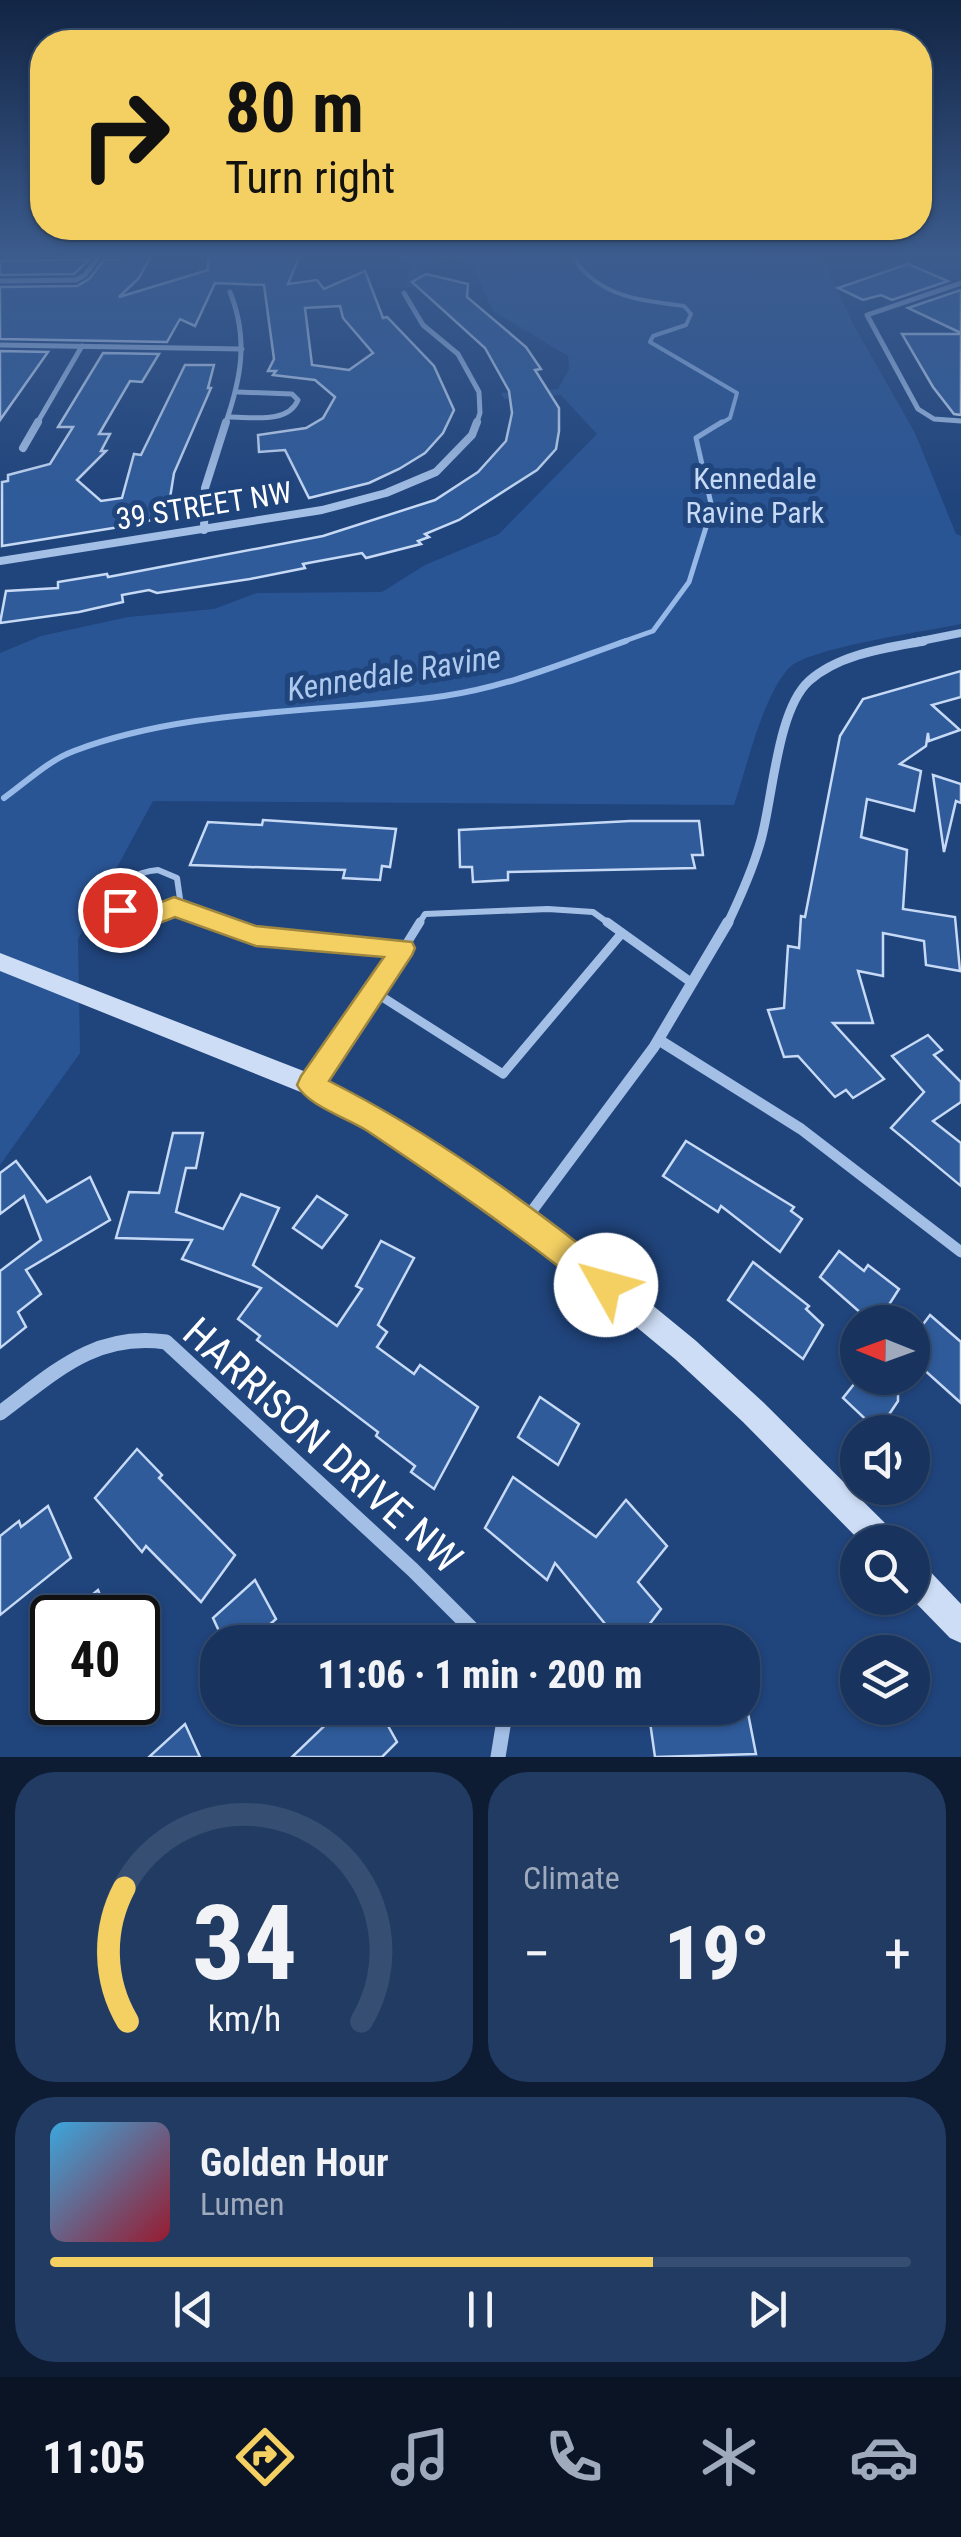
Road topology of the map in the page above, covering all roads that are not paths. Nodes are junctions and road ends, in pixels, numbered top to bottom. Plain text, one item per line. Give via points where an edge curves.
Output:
1 (243, 337) edge
2 (440, 337) edge
3 (879, 337) edge
4 (0, 346) edge
5 (82, 346) junction
6 (242, 348) junction
7 (238, 392) junction
8 (229, 417) junction
9 (961, 422) edge
10 (23, 448) dead end
11 (204, 530) junction
12 (0, 561) edge
13 (961, 633) edge
14 (174, 907) junction
15 (622, 933) junction
16 (403, 948) junction
17 (0, 962) edge
18 (694, 985) junction
19 (376, 993) junction
20 (658, 1040) junction
21 (311, 1085) junction
22 (525, 1220) junction
23 (961, 1252) edge
24 (0, 1414) edge
25 (865, 1525) edge
26 (930, 1595) edge
27 (469, 1625) edge
28 (961, 1627) edge
29 (503, 1725) edge
30 (498, 1757) edge

1 - 6 street
2 - 11 street, 39 STREET NW via 476,383 481,403 465,446 436,472 386,494
3 - 9 street via 915,406 934,419
4 - 5 street
5 - 6 street
5 - 10 street
6 - 7 street
7 - 8 street
7 - 8 street via 292,394 298,400 284,416
8 - 11 street via 204,487
11 - 12 street, 39 STREET NW
13 - 18 street via 838,662 806,682 754,860
14 - 14 lane via 155,918 134,919 120,910 118,895 136,874 168,871 182,890
14 - 16 lane via 256,936
15 - 16 lane via 593,912 425,914
15 - 18 lane
15 - 19 lane via 503,1074
16 - 19 lane
17 - 21 street
18 - 20 street
19 - 21 lane
20 - 22 street
20 - 23 street via 801,1129
21 - 22 street
22 - 25 street via 687,1349
24 - 27 street, HARRISON DRIVE NW via 112,1340 166,1342
26 - 28 street
29 - 30 street

